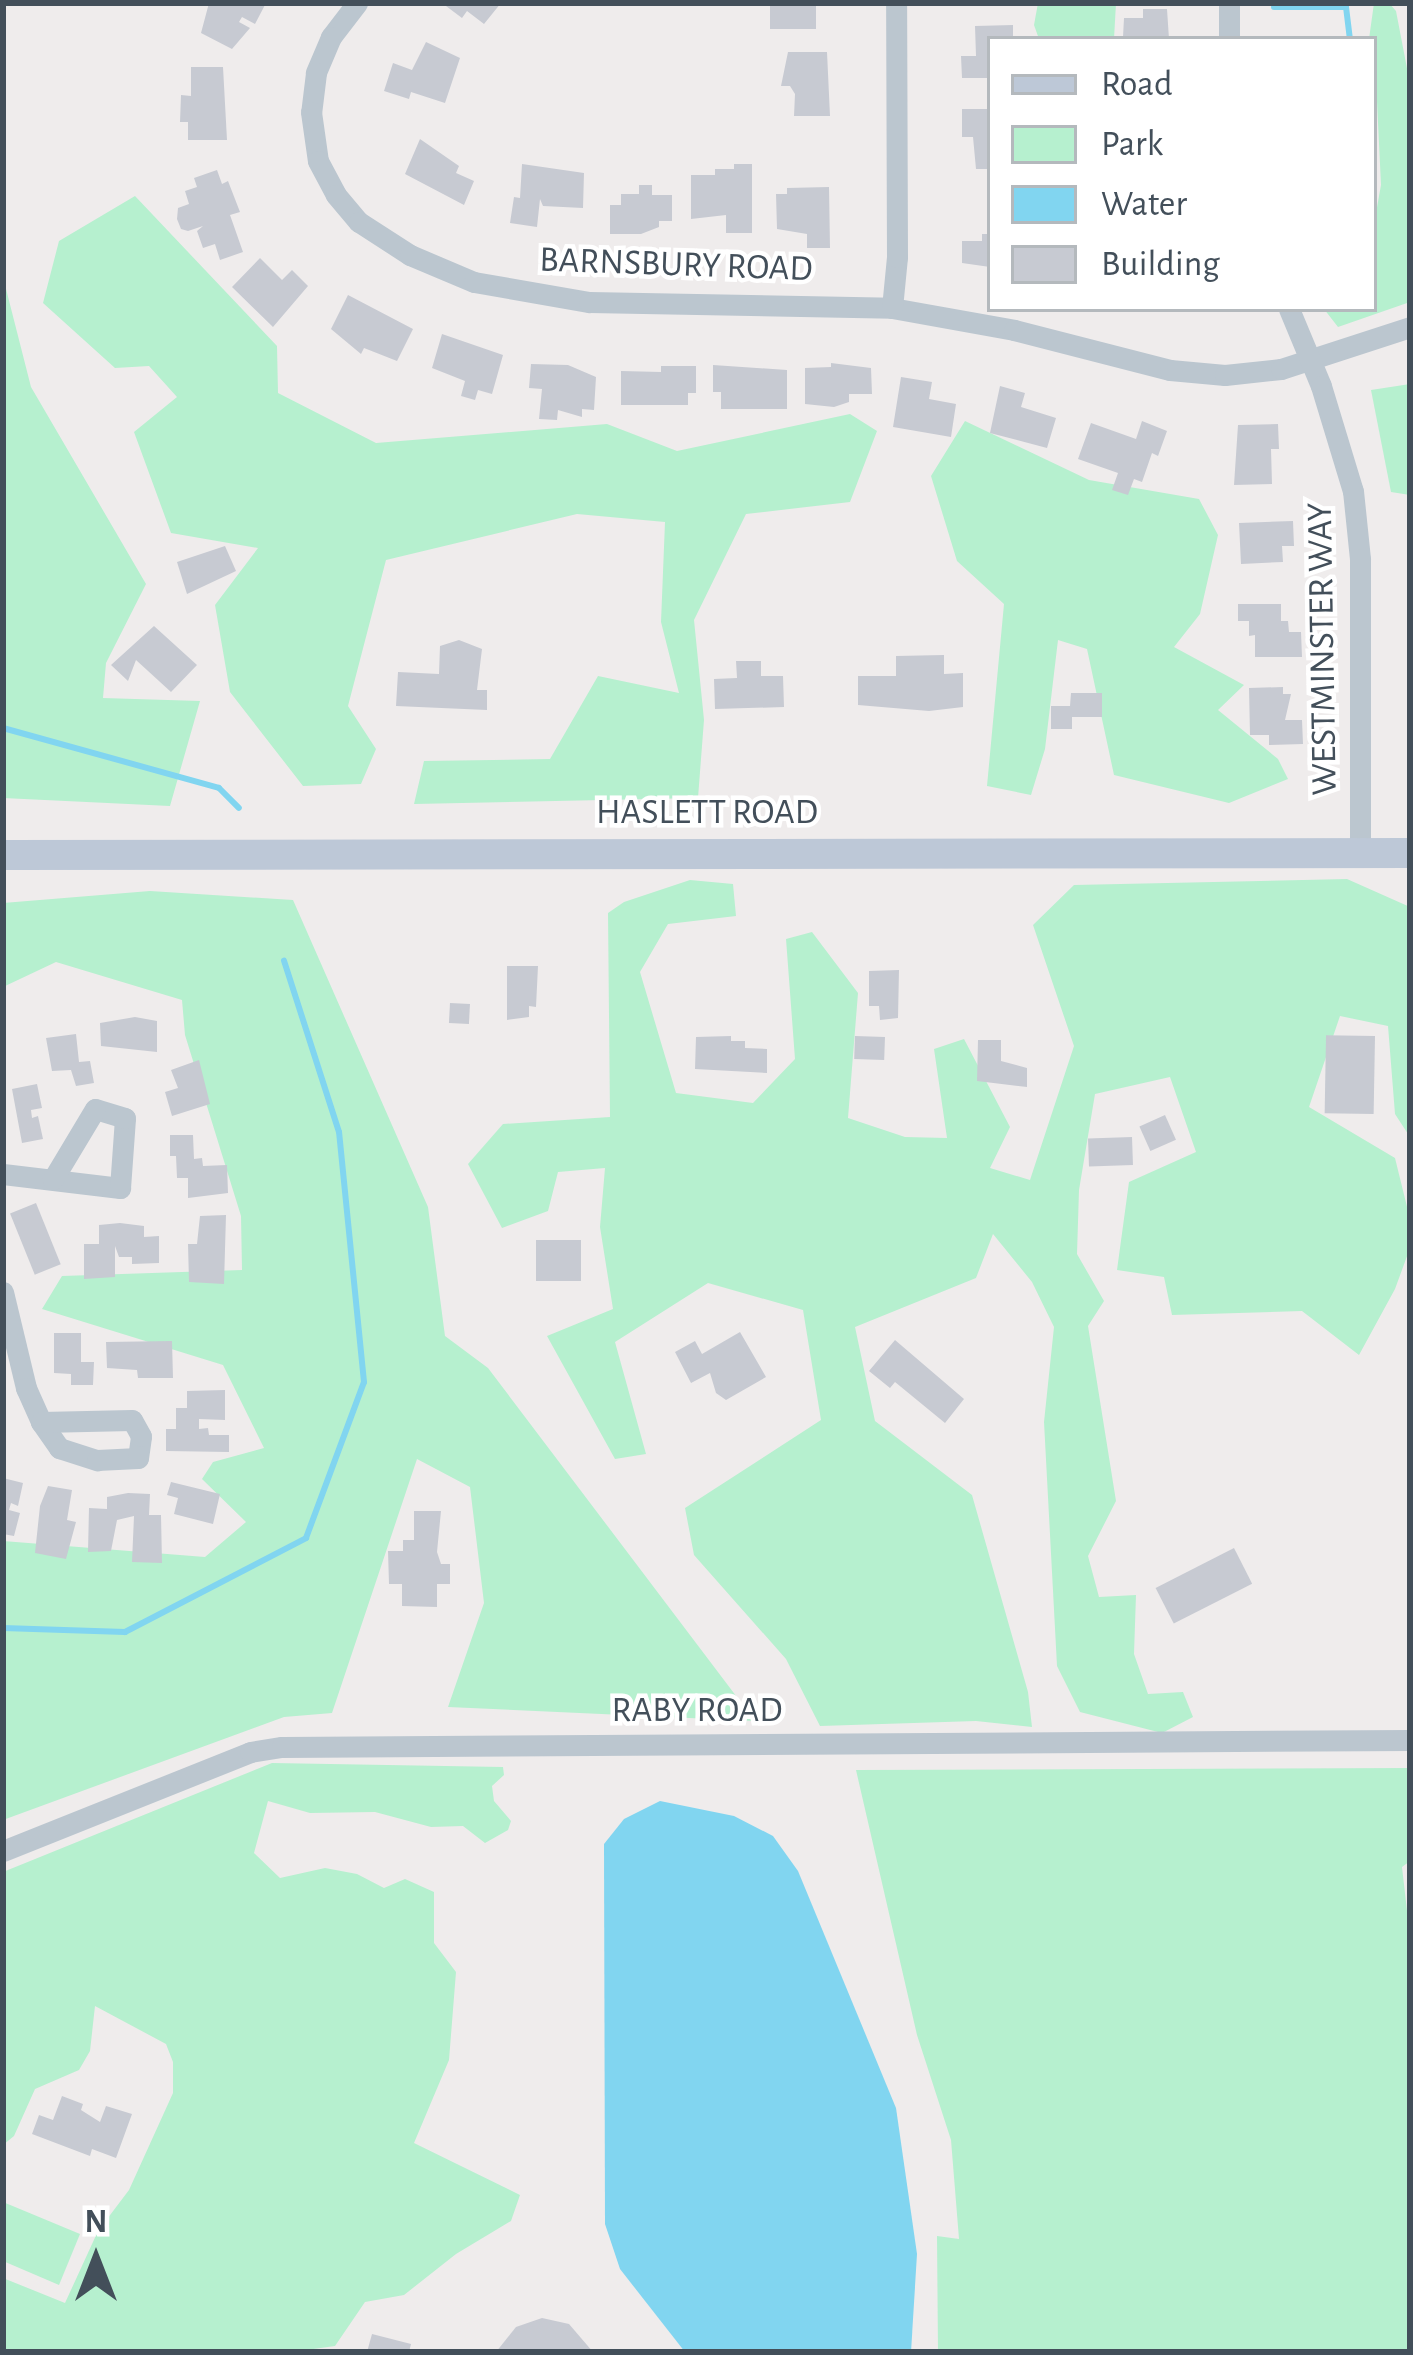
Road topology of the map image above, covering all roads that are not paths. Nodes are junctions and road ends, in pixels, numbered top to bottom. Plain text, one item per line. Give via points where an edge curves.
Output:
1 (357, 3) edge
2 (896, 3) edge
3 (1229, 3) edge
4 (1229, 36) edge
5 (892, 308) junction
6 (1290, 312) edge
7 (1410, 327) edge
8 (1310, 361) junction
9 (1360, 854) junction
10 (1410, 854) edge
11 (3, 855) edge
12 (3, 1174) edge
13 (53, 1178) dead end
14 (3, 1292) edge
15 (41, 1422) dead end
16 (1410, 1740) edge
17 (3, 1851) edge

1 - 5 street, BARNSBURY ROAD via 316,73 314,146 346,209 410,255 474,282 558,299
2 - 5 street
3 - 4 street
5 - 8 street, BARNSBURY ROAD via 1170,370 1225,375
6 - 8 street, WESTMINSTER WAY
7 - 8 street, BARNSBURY ROAD
8 - 9 street, WESTMINSTER WAY via 1353,491 1360,559
9 - 10 main road, HASLETT ROAD
9 - 11 main road, HASLETT ROAD
12 - 13 street
14 - 15 street
16 - 17 street, RABY ROAD via 282,1747 250,1752

